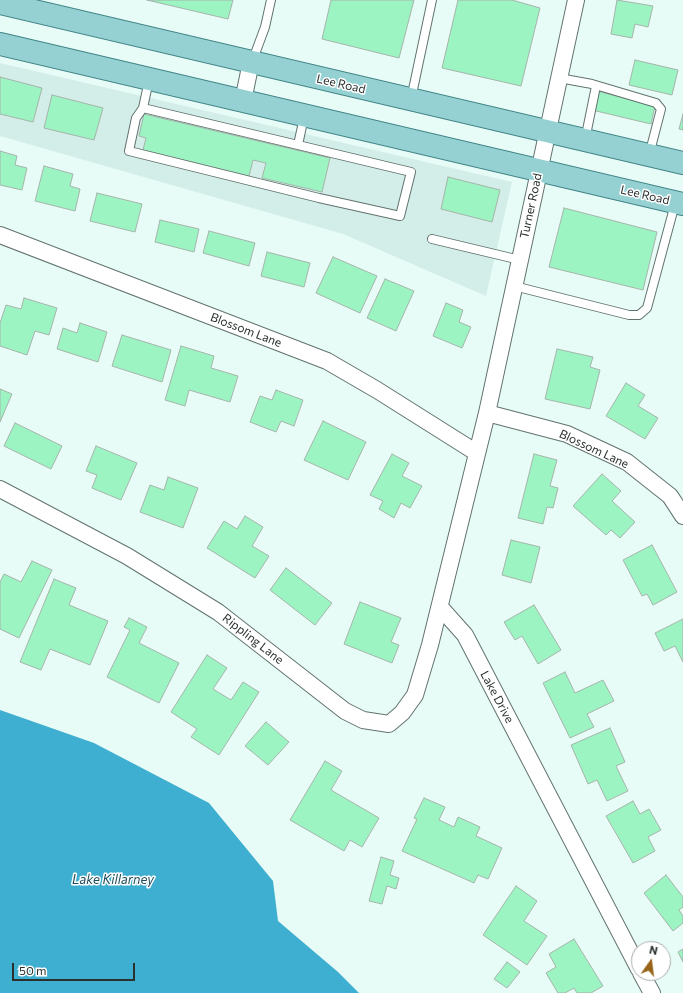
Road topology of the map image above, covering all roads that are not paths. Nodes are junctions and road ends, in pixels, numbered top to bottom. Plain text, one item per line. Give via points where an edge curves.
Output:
1 (271, 0) edge
2 (432, 0) edge
3 (576, 0) edge
4 (1, 2) edge
5 (0, 44) edge
6 (252, 62) junction
7 (559, 78) junction
8 (149, 79) junction
9 (596, 86) junction
10 (410, 100) junction
11 (243, 101) junction
12 (143, 108) junction
13 (304, 116) junction
14 (546, 132) junction
15 (585, 141) junction
16 (298, 145) junction
17 (649, 156) junction
18 (683, 163) edge
19 (539, 170) junction
20 (680, 203) edge
21 (0, 235) edge
22 (432, 238) dead end
23 (520, 260) junction
24 (514, 286) junction
25 (487, 413) junction
26 (477, 453) junction
27 (0, 489) edge
28 (683, 516) edge
29 (440, 606) junction
30 (631, 954) edge
31 (645, 981) edge
32 (652, 993) edge

1 - 6 lane via 265,27
2 - 10 lane
3 - 7 street, Turner Road
4 - 6 main road, Lee Road via 45,10
5 - 8 main road, Lee Road
6 - 10 main road, Lee Road
6 - 11 street
7 - 9 lane
7 - 14 street, Turner Road
8 - 11 main road, Lee Road
8 - 12 lane
9 - 15 lane
9 - 17 lane via 656,104 661,109
10 - 14 main road, Lee Road
11 - 13 main road, Lee Road
12 - 16 lane
12 - 16 lane via 136,118 129,151 400,216 411,172
13 - 16 lane
13 - 19 main road, Lee Road
14 - 15 main road, Lee Road
14 - 19 street, Turner Road
15 - 17 main road, Lee Road
17 - 18 main road, Lee Road
19 - 20 main road, Lee Road
19 - 23 street, Turner Road
20 - 24 lane via 647,308 639,315 629,315
21 - 26 street, Blossom Lane via 327,361
22 - 23 lane
23 - 24 street, Turner Road
24 - 25 street, Turner Road
25 - 26 street
25 - 28 street, Blossom Lane via 567,434 626,462 670,496
26 - 29 street
27 - 29 street, Rippling Lane via 127,556 218,612 345,711 362,720 389,724 402,713 415,695
29 - 30 street, Lake Drive via 465,635
31 - 32 street

